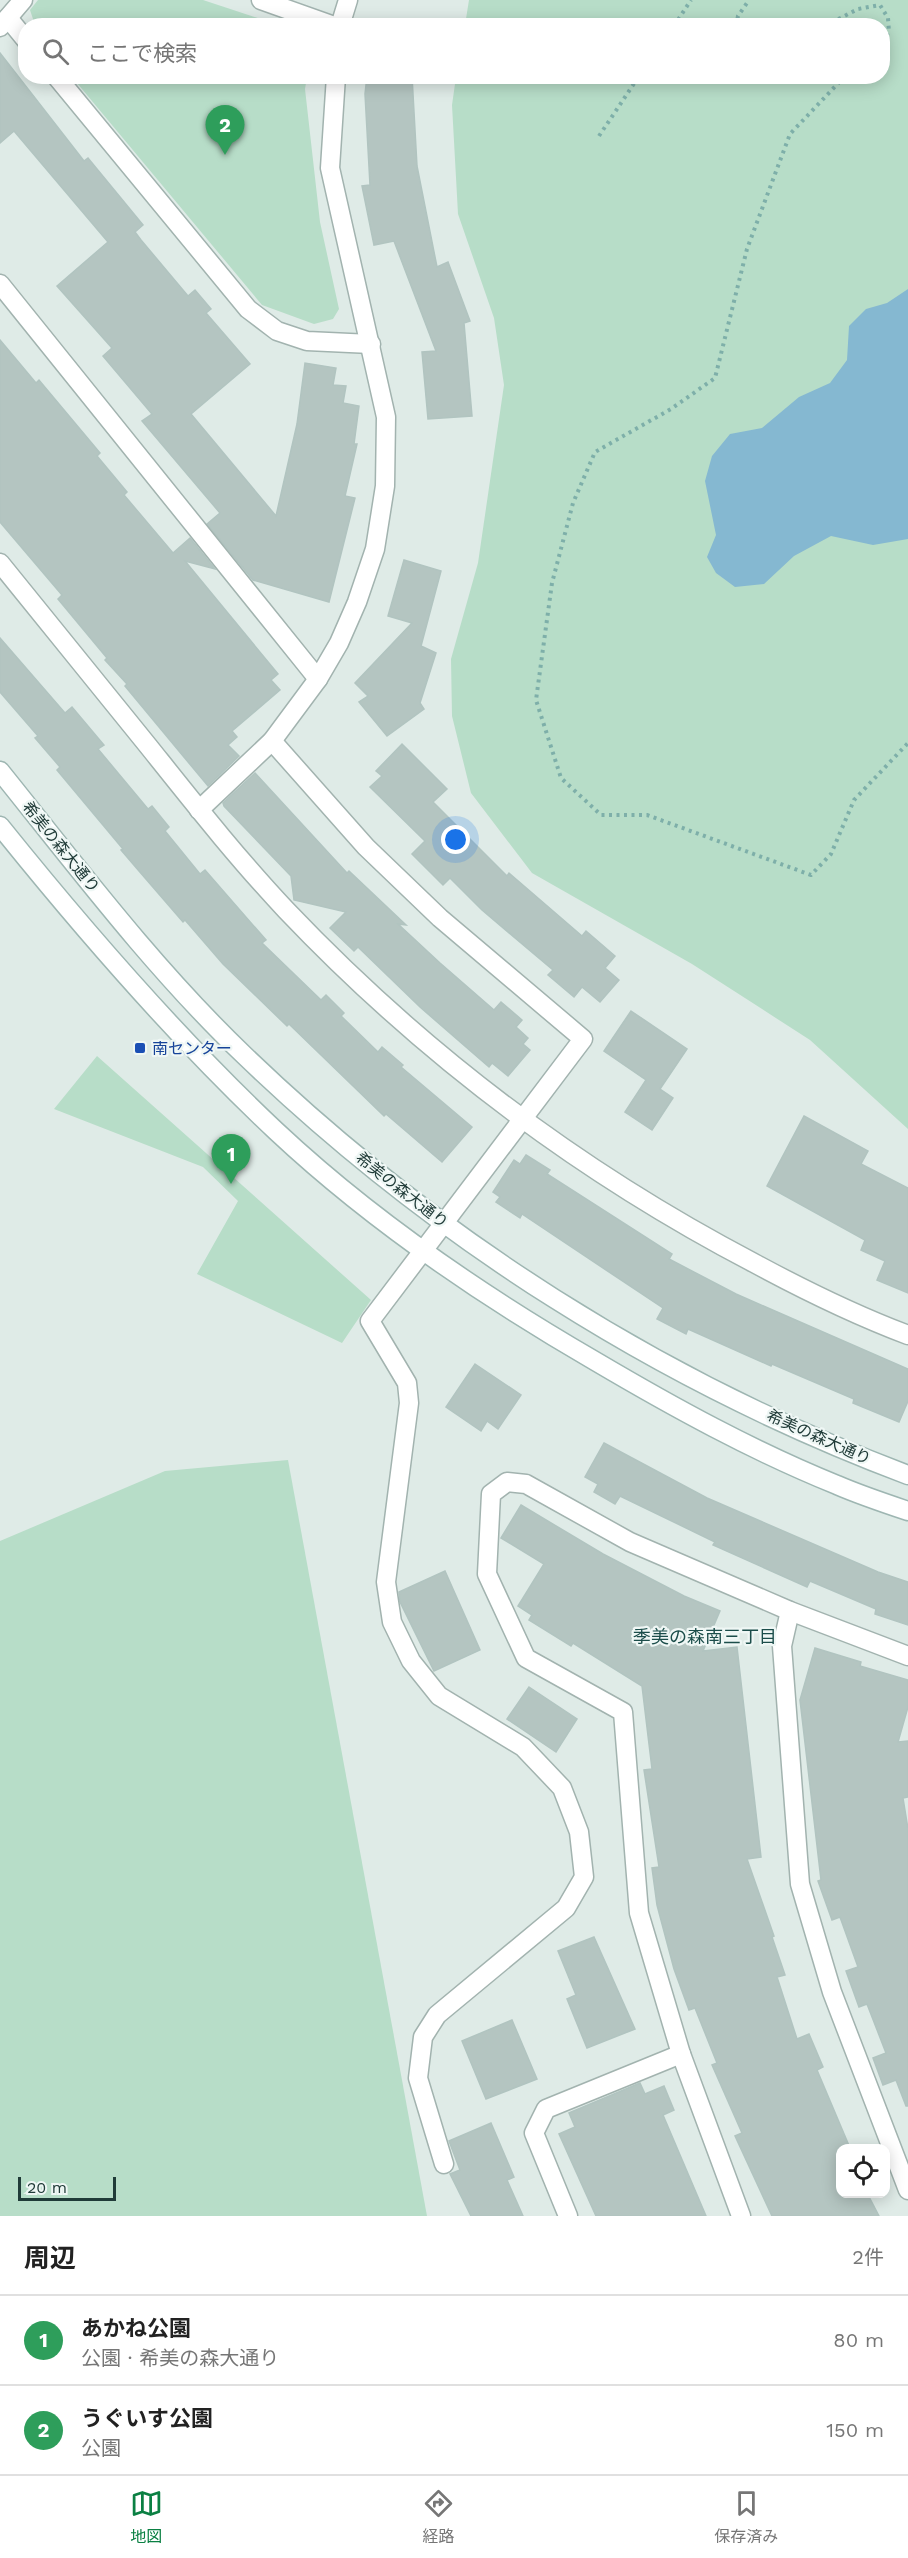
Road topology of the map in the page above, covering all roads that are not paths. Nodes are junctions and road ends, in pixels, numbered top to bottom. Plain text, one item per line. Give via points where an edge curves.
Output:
1 (23, 0) edge
2 (261, 0) edge
3 (348, 0) edge
4 (312, 18) edge
5 (342, 18) edge
6 (4, 23) edge
7 (18, 33) edge
8 (63, 84) edge
9 (335, 84) edge
10 (0, 284) edge
11 (371, 344) junction
12 (0, 563) edge
13 (318, 679) junction
14 (272, 741) junction
15 (0, 771) edge
16 (199, 810) junction
17 (0, 826) edge
18 (523, 1120) junction
19 (444, 1224) junction
20 (423, 1252) junction
21 (908, 1335) edge
22 (908, 1475) edge
23 (908, 1511) edge
24 (790, 1611) junction
25 (908, 1656) edge
26 (681, 2054) junction
27 (444, 2164) dead end
28 (906, 2179) edge
29 (568, 2216) edge
30 (741, 2216) edge

1 - 6 street
2 - 4 street
3 - 5 street
6 - 7 street
8 - 11 street via 248,309 277,331 307,341
9 - 11 street via 330,168
10 - 13 street
11 - 13 street via 386,417 386,486 375,549 357,602
12 - 16 street
13 - 14 street
14 - 16 street
14 - 18 street via 366,847 440,918 583,1039
15 - 19 street, 希美の森大通り via 135,939 244,1055 361,1159
16 - 18 street via 285,908 358,982
17 - 20 street, 希美の森大通り via 80,925 267,1122 348,1194
18 - 19 street
18 - 21 street via 622,1188 709,1240 818,1297
19 - 20 street
19 - 22 street, 希美の森大通り via 556,1302 686,1375 835,1447
20 - 23 street, 希美の森大通り via 541,1330 671,1405 837,1485
20 - 27 street via 370,1322 407,1383 409,1403 386,1582 392,1622 411,1662 439,1696 523,1747 562,1788 579,1832 584,1877 566,1908 437,2015 423,2037 418,2078
24 - 25 street
24 - 26 street via 630,1542 526,1484 507,1482 491,1494 487,1574 526,1658 622,1712 639,1913
24 - 28 street via 783,1646 800,1884 832,1992
26 - 29 street via 546,2109 534,2133
26 - 30 street

